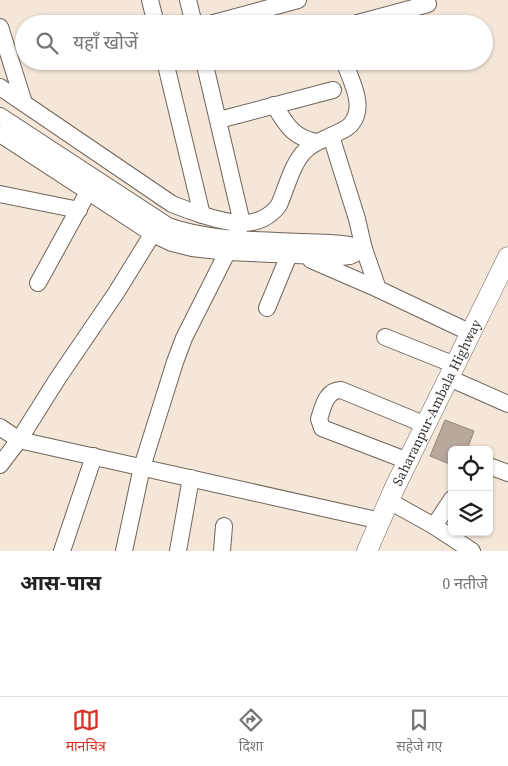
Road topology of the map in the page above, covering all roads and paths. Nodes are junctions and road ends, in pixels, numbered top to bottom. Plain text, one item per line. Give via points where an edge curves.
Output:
1 (150, 0) edge
2 (188, 0) edge
3 (298, 0) edge
4 (428, 4) dead end
5 (154, 15) edge
6 (192, 15) edge
7 (243, 15) edge
8 (387, 15) edge
9 (0, 27) edge
10 (167, 70) edge
11 (209, 70) edge
12 (347, 70) edge
13 (0, 87) edge
14 (333, 90) dead end
15 (24, 103) junction
16 (274, 105) junction
17 (0, 116) edge
18 (219, 120) junction
19 (0, 134) edge
20 (323, 139) junction
21 (88, 192) junction
22 (0, 194) edge
23 (78, 210) junction
24 (202, 215) junction
25 (242, 223) junction
26 (157, 227) junction
27 (231, 246) junction
28 (364, 249) junction
29 (295, 255) junction
30 (508, 257) edge
31 (503, 276) edge
32 (38, 283) dead end
33 (378, 289) junction
34 (267, 308) dead end
35 (471, 333) junction
36 (386, 337) dead end
37 (452, 371) junction
38 (508, 404) edge
39 (426, 424) junction
40 (0, 427) edge
41 (20, 440) junction
42 (94, 456) junction
43 (408, 462) junction
44 (0, 465) edge
45 (142, 467) junction
46 (493, 467) edge
47 (508, 473) edge
48 (191, 478) junction
49 (389, 501) junction
50 (448, 505) edge
51 (381, 521) junction
52 (224, 526) dead end
53 (434, 526) junction
54 (62, 551) edge
55 (124, 551) edge
56 (178, 551) edge
57 (222, 551) edge
58 (367, 551) edge
59 (472, 551) edge

1 - 5 street
2 - 6 street
3 - 7 street
4 - 8 street
9 - 15 street
10 - 24 street
11 - 18 street
12 - 20 street via 356,93 356,116 347,128
13 - 15 street
14 - 16 street
15 - 24 street via 172,204
16 - 18 street
16 - 20 street via 294,133 300,137
17 - 26 street
18 - 25 street
19 - 21 street
20 - 25 street via 301,154 275,211 261,220
20 - 28 street via 357,219
21 - 23 street
21 - 26 street
22 - 23 street
23 - 32 street
24 - 25 street
25 - 27 street
26 - 27 street via 168,226
26 - 41 street
27 - 28 street via 335,243
27 - 29 street
27 - 45 street via 181,346
28 - 29 street via 342,257
28 - 33 street
29 - 33 street
29 - 34 street
30 - 31 main road, Saharanpur-Ambala Highway
31 - 35 main road, Saharanpur-Ambala Highway
33 - 35 street
35 - 37 main road, Saharanpur-Ambala Highway
36 - 37 street
37 - 38 street
37 - 39 main road, Saharanpur-Ambala Highway
39 - 43 main road, Saharanpur-Ambala Highway
39 - 43 street via 341,390 335,390 327,398 319,419 322,428
40 - 41 street
41 - 42 street
41 - 44 street
42 - 45 street
42 - 54 street
43 - 49 main road, Saharanpur-Ambala Highway
45 - 48 street
45 - 55 street
46 - 47 street
48 - 51 street
48 - 56 street
49 - 51 main road, Saharanpur-Ambala Highway
49 - 53 street
50 - 53 street
51 - 58 main road, Saharanpur-Ambala Highway
52 - 57 street
53 - 59 street

